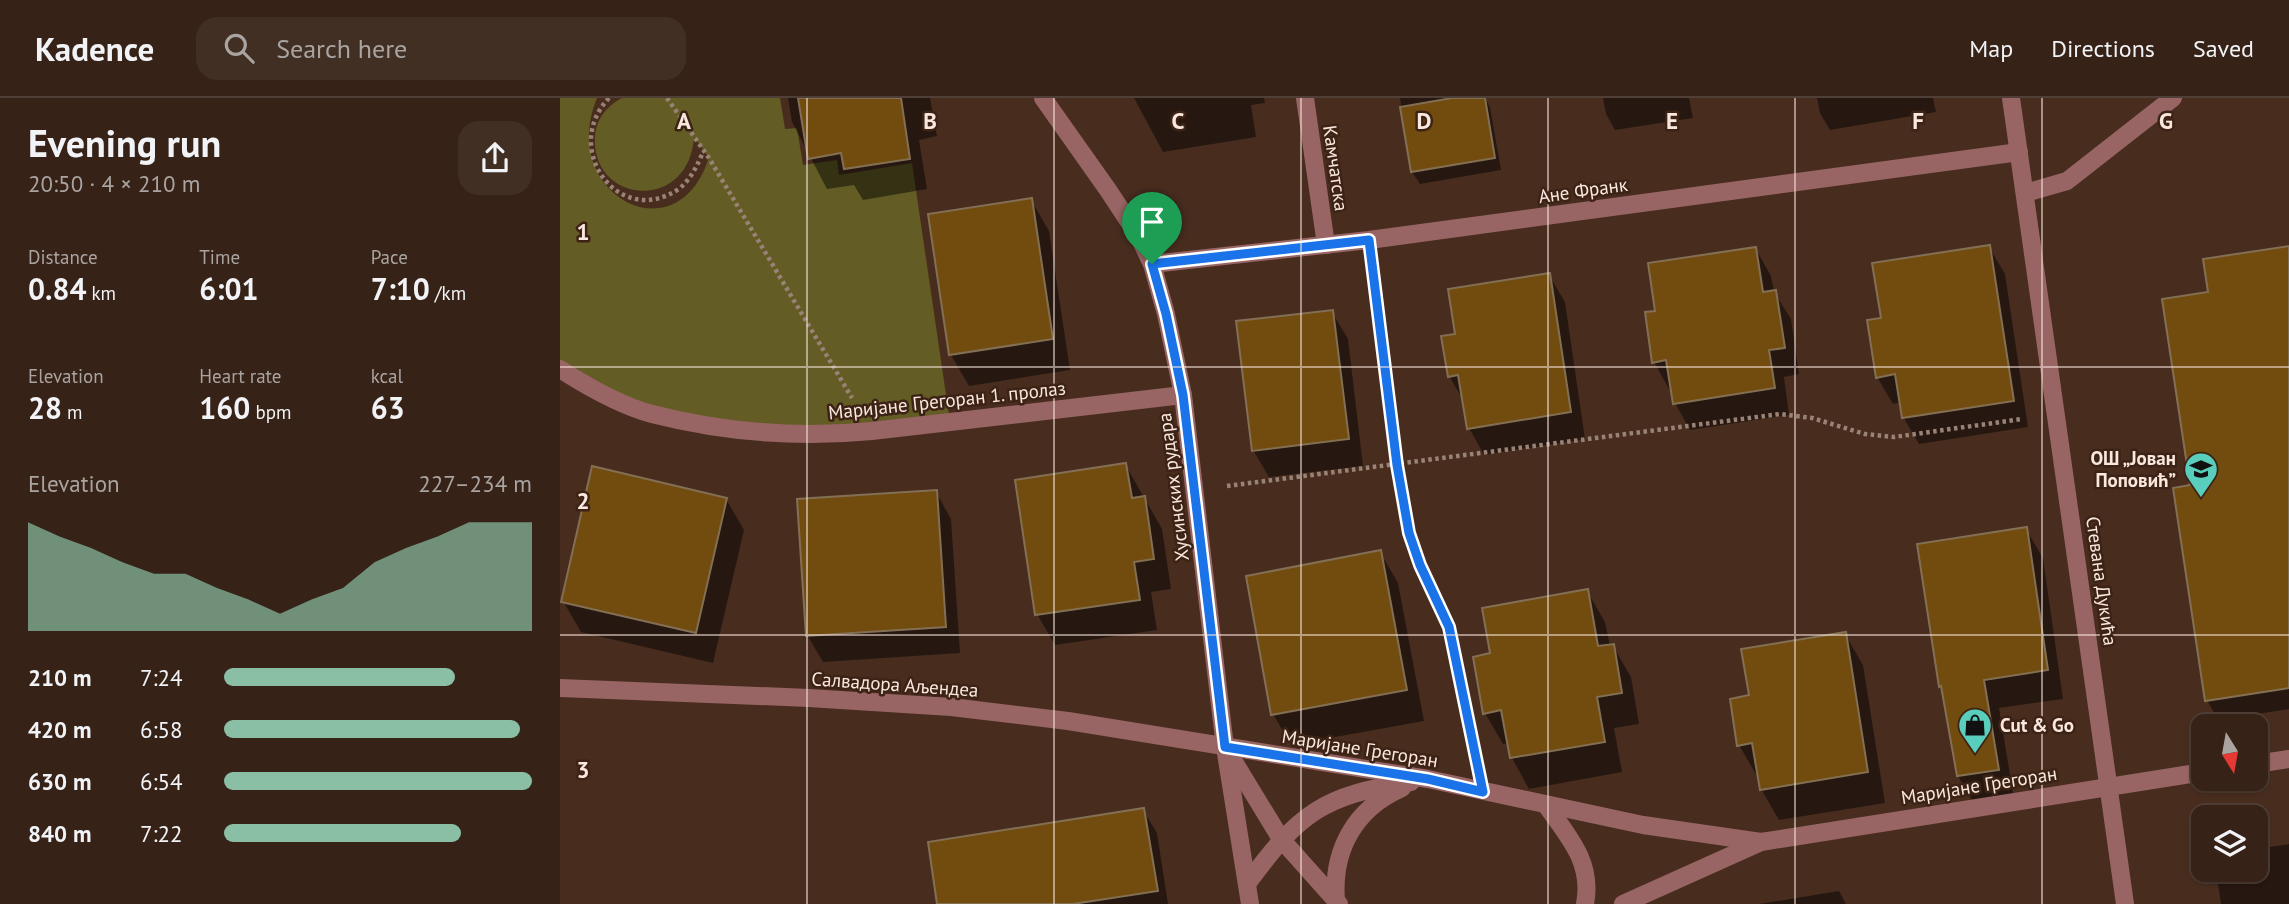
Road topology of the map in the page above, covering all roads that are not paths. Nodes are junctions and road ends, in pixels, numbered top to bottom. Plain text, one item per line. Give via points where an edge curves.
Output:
1 (1043, 98) edge
2 (1305, 98) edge
3 (2011, 98) edge
4 (2173, 98) edge
5 (2019, 152) junction
6 (2026, 193) junction
7 (1326, 245) junction
8 (1152, 264) junction
9 (560, 369) edge
10 (1183, 395) junction
11 (560, 688) edge
12 (1225, 747) junction
13 (2289, 759) edge
14 (2268, 762) edge
15 (2191, 774) edge
16 (1428, 779) junction
17 (2110, 785) junction
18 (1546, 805) junction
19 (1282, 839) junction
20 (1761, 842) junction
21 (1247, 884) junction
22 (1338, 903) edge
23 (1250, 904) edge
24 (1585, 904) edge
25 (1623, 904) edge
26 (2125, 904) edge

1 - 8 street, Хусинских рудара via 1139,237
2 - 7 street, Камчатска
3 - 5 street, Стевана Дукића
4 - 6 street via 2067,181
5 - 6 street, Стевана Дукића
5 - 7 street, Ане Франк
6 - 17 street, Стевана Дукића
7 - 8 street, Ане Франк
8 - 10 street, Хусинских рудара
9 - 10 street, Маријане Грегоран 1. пролаз via 614,400 650,414 787,433 872,431
10 - 12 street, Хусинских рудара
11 - 12 street, Салвадора Аљендеа via 951,707 1106,726
12 - 16 street, Маријане Грегоран
12 - 19 street
12 - 21 street, Хусинских рудара
13 - 14 street
15 - 17 street, Маријане Грегоран
16 - 18 street, Маријане Грегоран
16 - 19 street via 1340,797 1311,812
16 - 22 street via 1382,798 1358,820 1341,849 1335,881
17 - 20 street, Маријане Грегоран
17 - 26 street, Стевана Дукића
18 - 20 street, Маријане Грегоран
18 - 24 street via 1581,858 1588,887
19 - 21 street
19 - 22 street
20 - 25 street, Маријане Грегоран
21 - 23 street, Хусинских рудара

